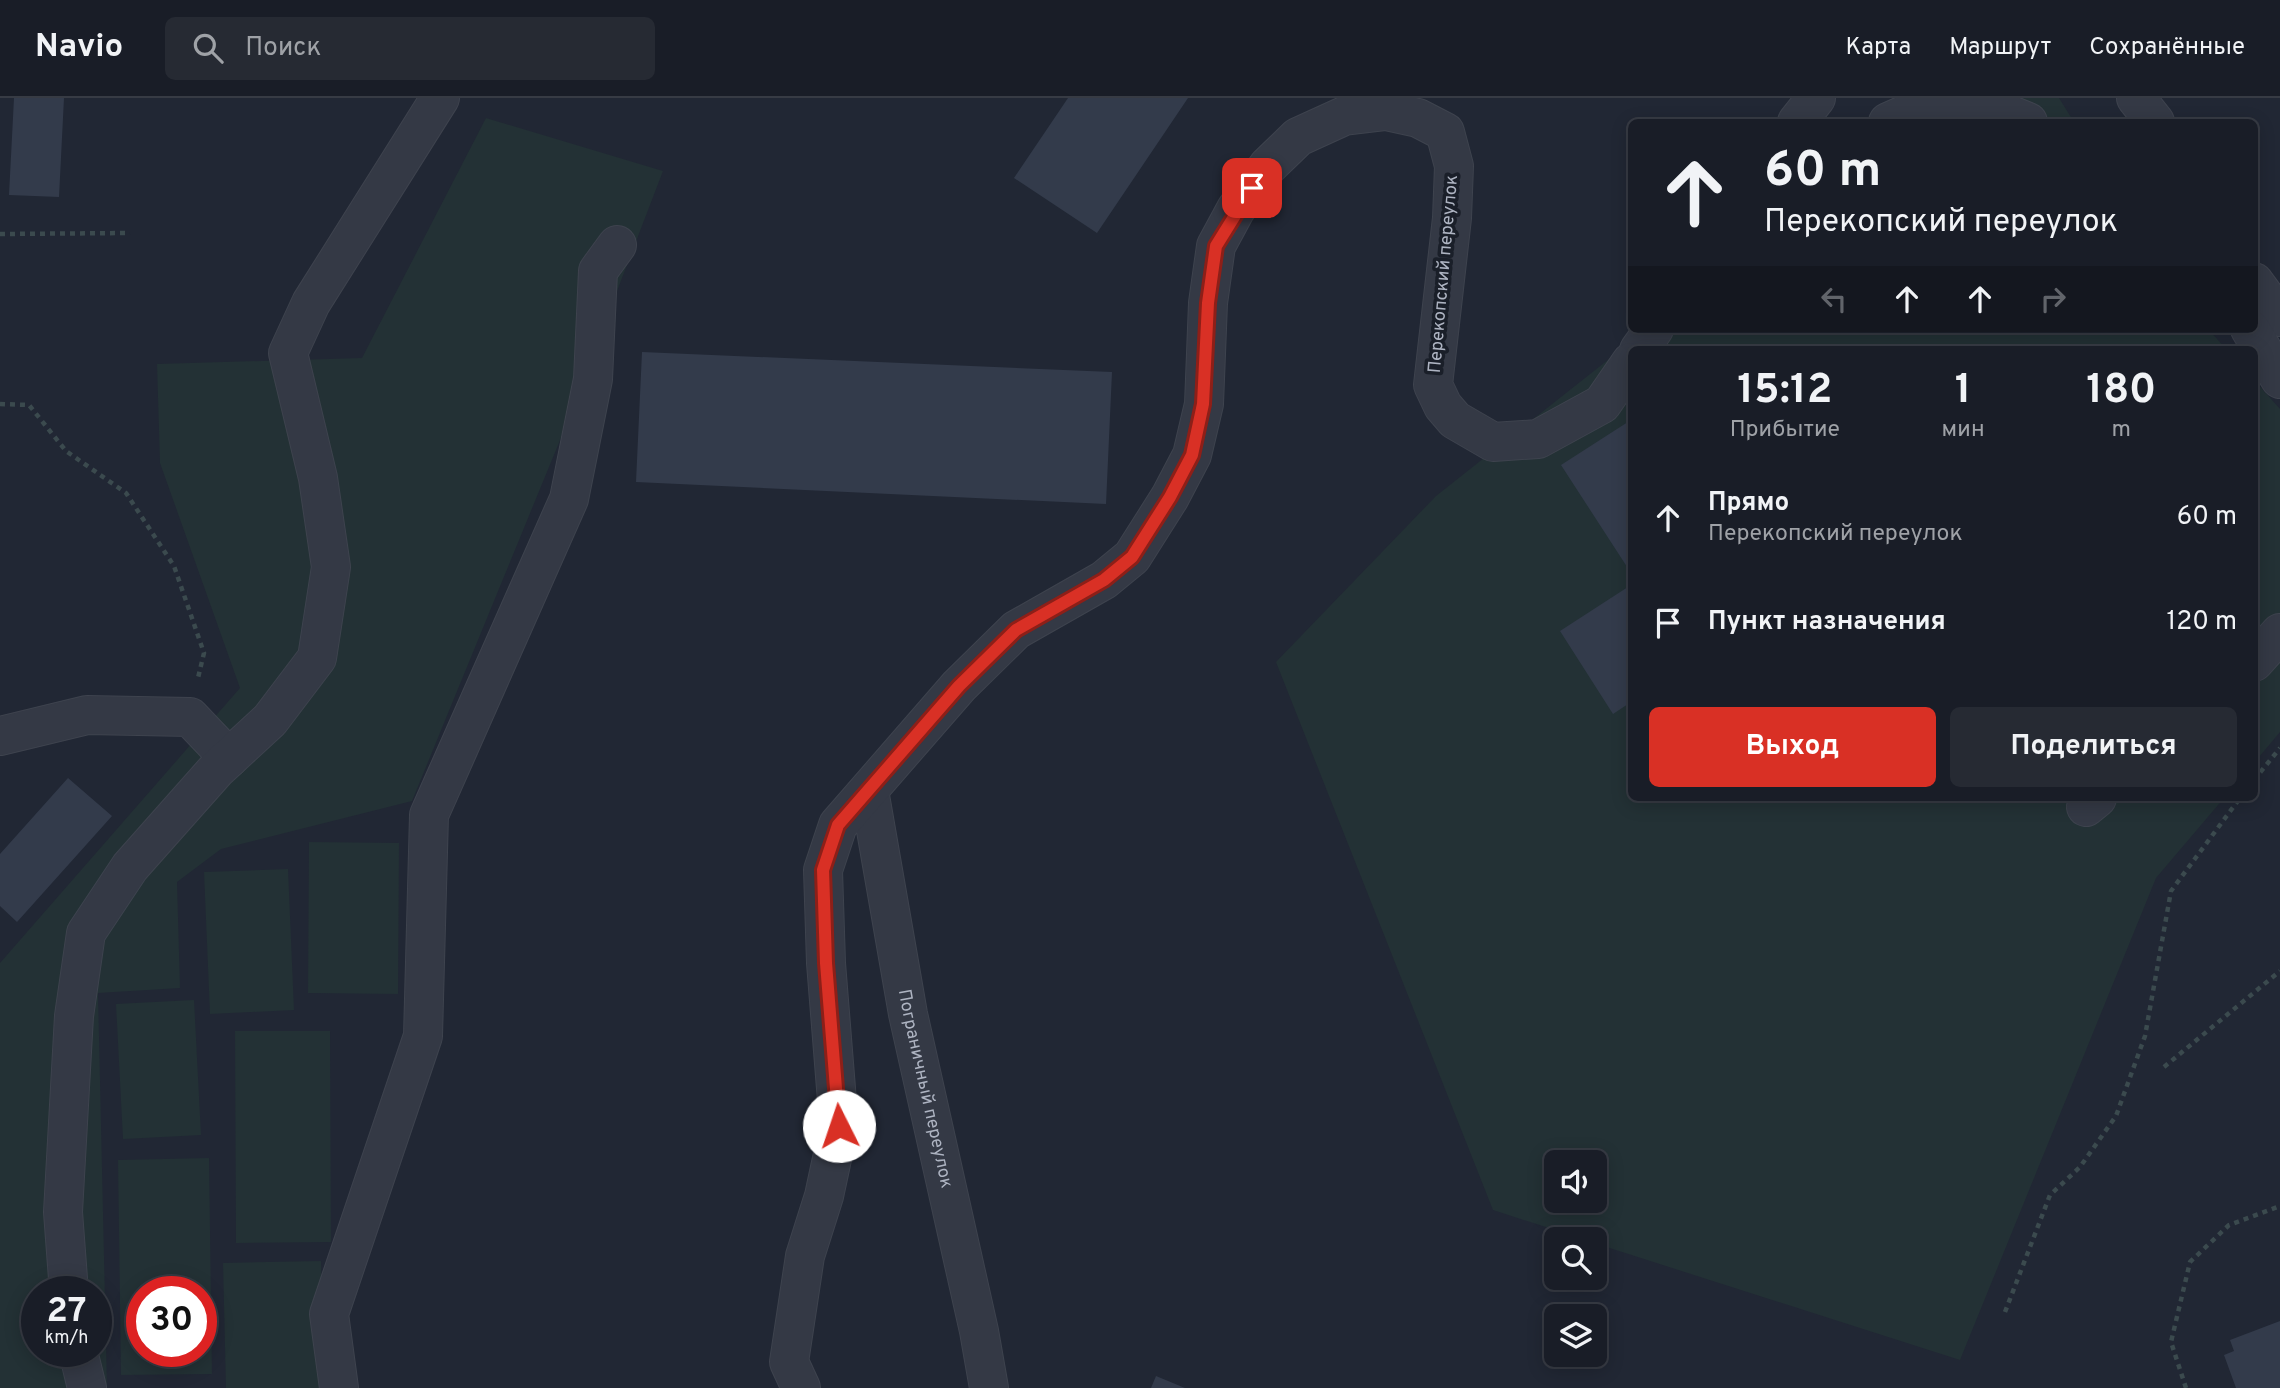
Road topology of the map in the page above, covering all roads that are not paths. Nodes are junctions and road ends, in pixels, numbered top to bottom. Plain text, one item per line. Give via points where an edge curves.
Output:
1 (440, 98) edge
2 (1816, 98) edge
3 (2136, 98) edge
4 (1799, 119) edge
5 (1895, 119) edge
6 (2021, 119) edge
7 (2153, 119) edge
8 (617, 245) dead end
9 (2258, 287) edge
10 (2280, 317) edge
11 (2252, 333) edge
12 (1628, 366) edge
13 (2280, 379) edge
14 (2280, 633) edge
15 (2258, 658) edge
16 (0, 736) edge
17 (229, 758) junction
18 (869, 790) junction
19 (68, 1276) edge
20 (82, 1367) edge
21 (87, 1388) edge
22 (339, 1388) edge
23 (801, 1388) edge
24 (989, 1388) edge

1 - 17 street via 311,303 288,353 318,478 331,567 317,658 270,720
2 - 4 street
3 - 7 street
5 - 6 street via 1915,110 1979,102
8 - 22 street via 598,271 593,379 569,499 429,816 423,1036 329,1314
9 - 10 street
11 - 13 street
12 - 18 street, Перекопский переулок via 1602,404 1538,439 1493,442 1455,420 1433,385 1454,179 1445,132 1418,118 1386,111 1344,116 1298,137 1268,166 1216,246 1203,404 1192,455 1132,557 1104,580 1016,630 959,686
14 - 15 street
16 - 17 street via 87,715 190,717
17 - 19 street via 130,867 86,933 74,1016 63,1212
18 - 23 street via 838,825 823,870 839,1126 803,1269 789,1362
18 - 24 street, Пограничный переулок via 908,1014
20 - 21 street

